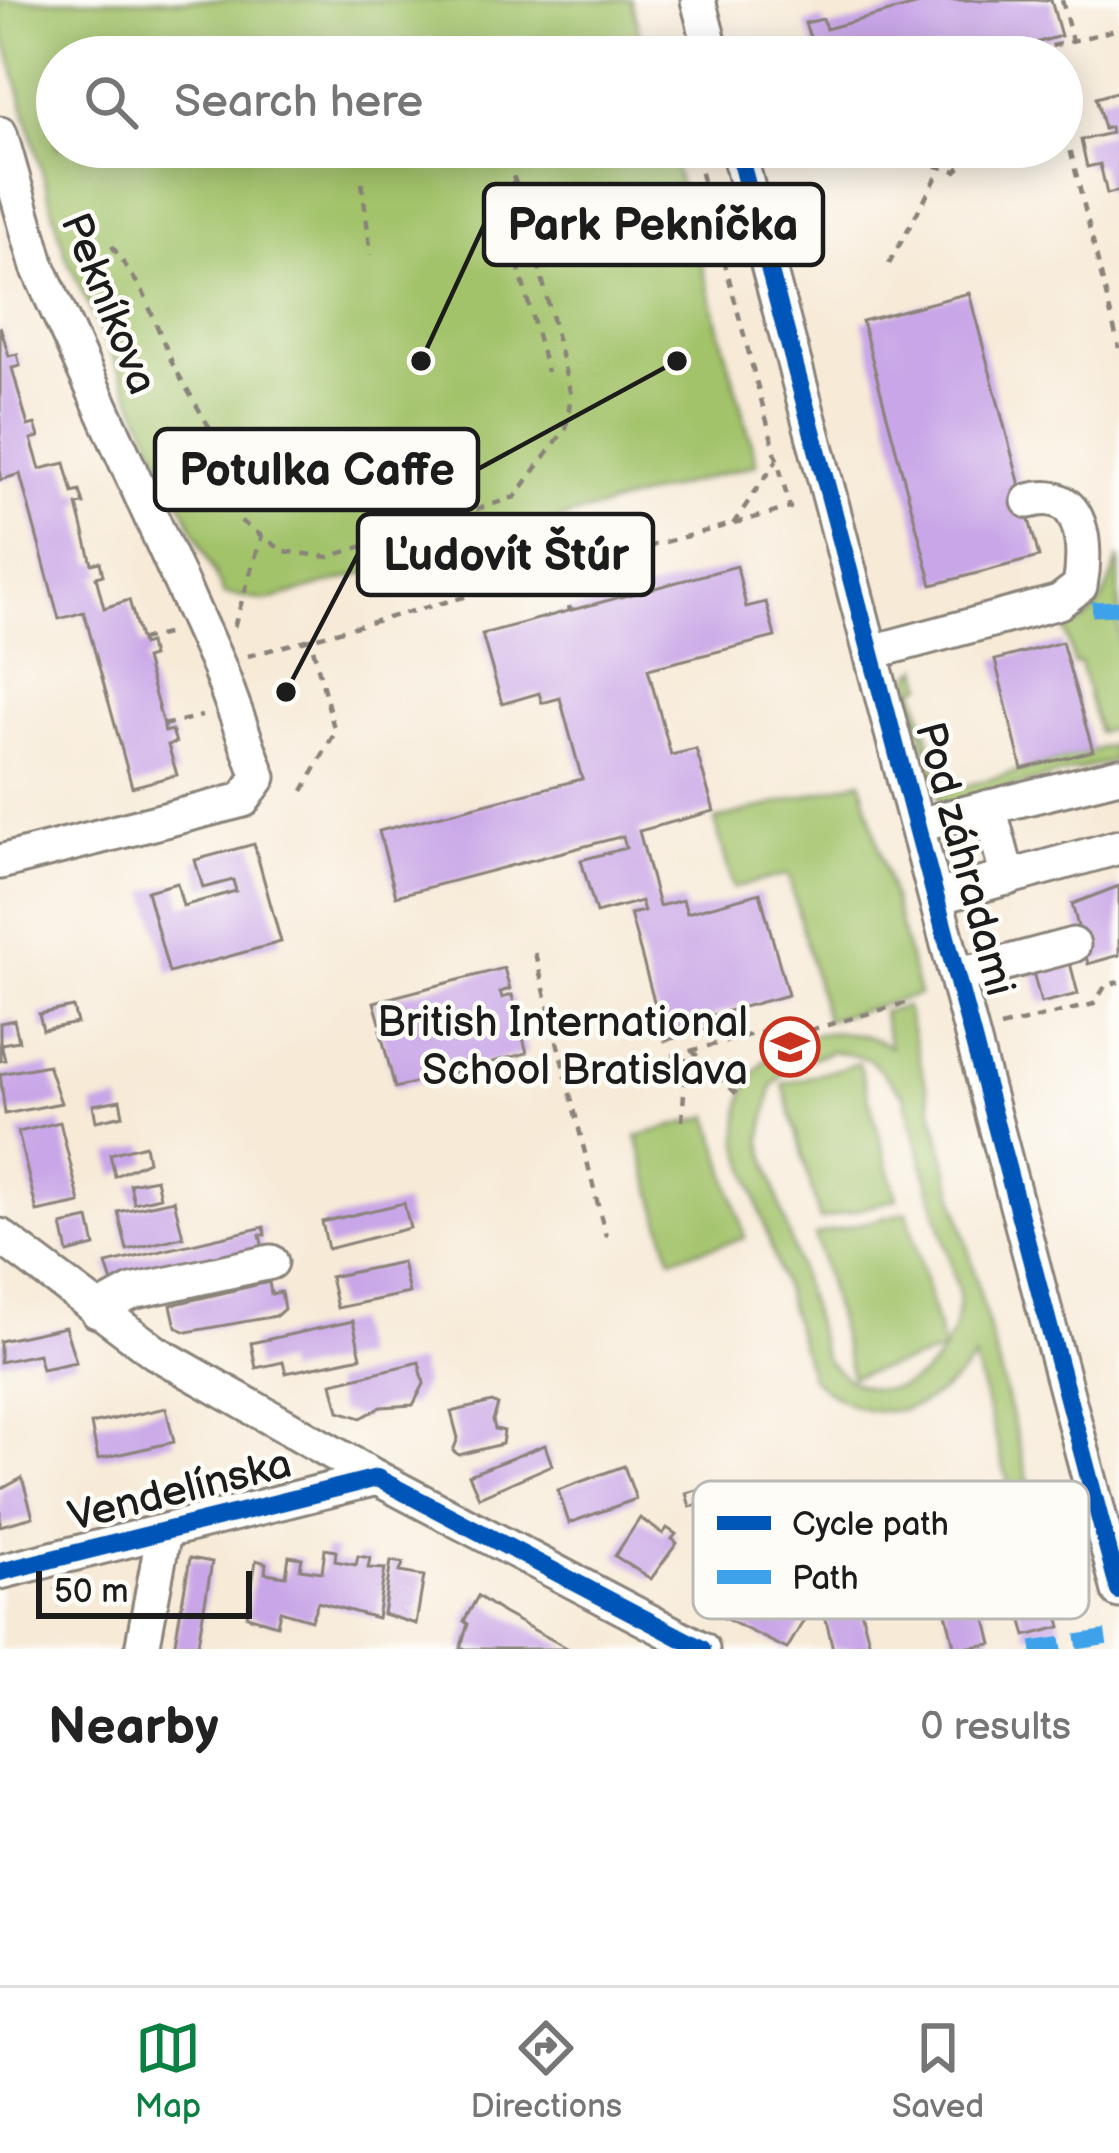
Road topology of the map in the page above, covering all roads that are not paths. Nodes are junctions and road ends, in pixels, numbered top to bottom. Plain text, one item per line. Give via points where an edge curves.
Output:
1 (698, 0) edge
2 (707, 36) edge
3 (0, 134) edge
4 (743, 168) edge
5 (1029, 501) dead end
6 (872, 652) junction
7 (1119, 775) edge
8 (989, 807) junction
9 (918, 825) junction
10 (1119, 847) edge
11 (0, 862) edge
12 (1008, 878) junction
13 (937, 897) junction
14 (1072, 945) dead end
15 (958, 976) junction
16 (0, 1236) edge
17 (272, 1262) dead end
18 (97, 1311) junction
19 (377, 1478) junction
20 (164, 1532) junction
21 (0, 1572) edge
22 (1119, 1591) edge
23 (142, 1649) edge
24 (702, 1649) edge

1 - 2 street
3 - 11 street, Pekníkova via 38,267 222,664 259,777 243,800
4 - 6 street, Pod záhradami
5 - 6 street via 1066,506 1081,524 1088,548 1080,586 1059,602
6 - 9 street, Pod záhradami
7 - 8 street
8 - 9 street
8 - 12 street
9 - 13 street, Pod záhradami
10 - 12 street
12 - 13 street
13 - 15 street, Pod záhradami
14 - 15 street
15 - 22 street, Pod záhradami
16 - 18 street
17 - 18 street via 132,1292
18 - 19 street
19 - 20 street, Vendelínska
19 - 24 street
20 - 21 street, Vendelínska
20 - 23 street

